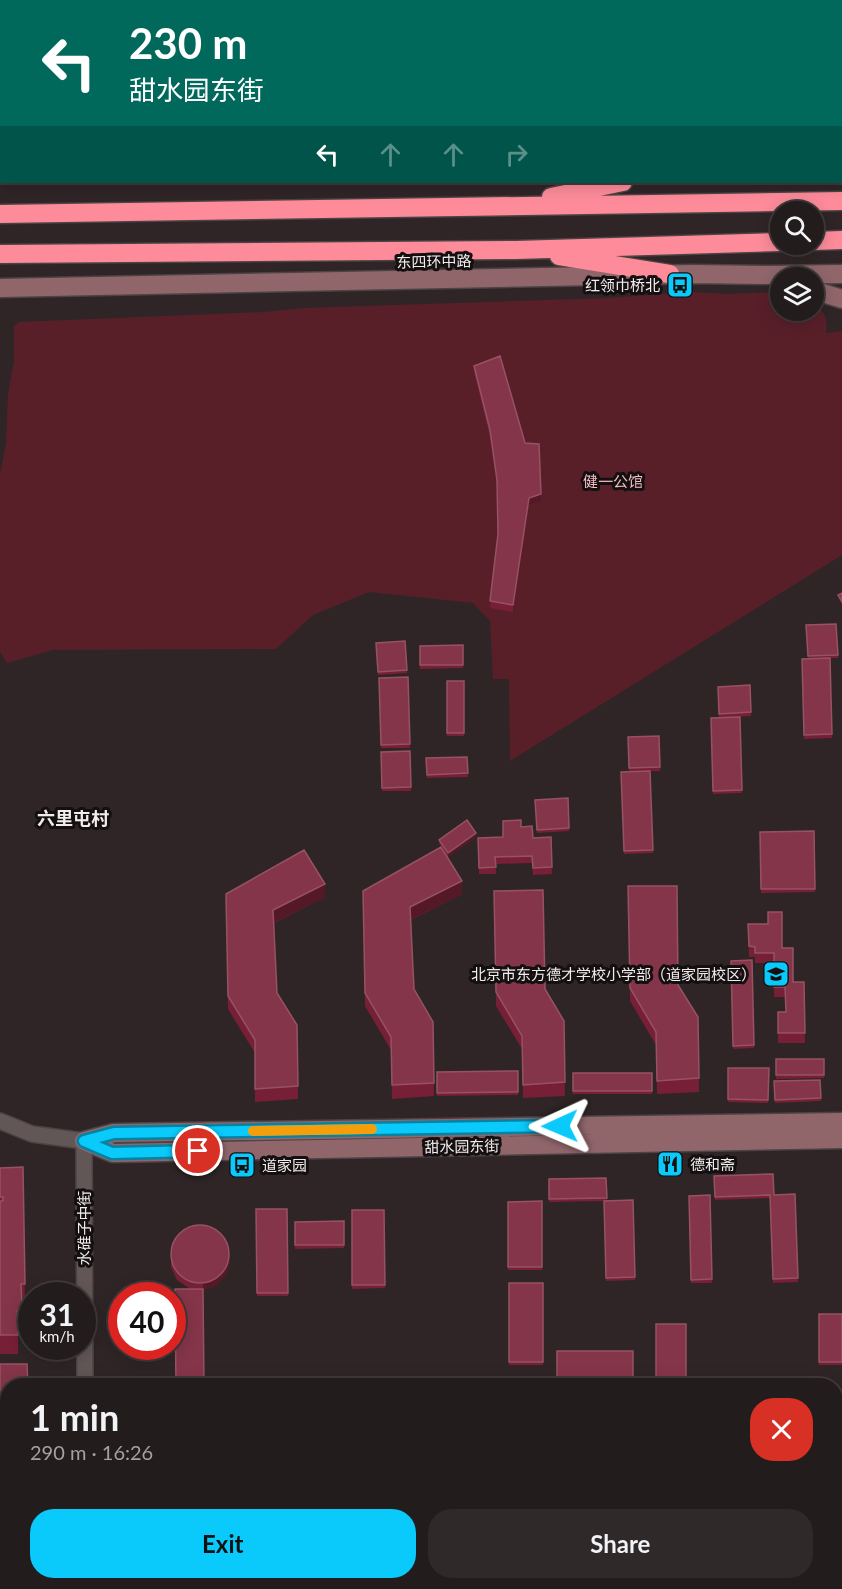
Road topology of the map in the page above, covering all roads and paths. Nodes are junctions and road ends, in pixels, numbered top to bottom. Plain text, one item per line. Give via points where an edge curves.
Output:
1 (617, 183) edge
2 (842, 201) edge
3 (513, 206) junction
4 (0, 214) edge
5 (842, 240) edge
6 (824, 241) edge
7 (770, 242) edge
8 (516, 250) junction
9 (0, 255) edge
10 (670, 274) junction
11 (842, 274) edge
12 (824, 275) edge
13 (770, 278) edge
14 (0, 288) edge
15 (824, 293) edge
16 (842, 299) edge
17 (0, 1121) edge
18 (842, 1122) edge
19 (842, 1138) edge
20 (84, 1141) junction
21 (85, 1378) edge

1 - 3 highway
2 - 3 highway
3 - 4 highway
5 - 6 highway
7 - 8 highway, 东四环中路
8 - 9 highway, 东四环中路
8 - 10 highway
10 - 13 street, 东四环中路
10 - 14 street, 东四环中路
11 - 12 street, 东四环中路
15 - 16 street
17 - 20 street, 甜水园东街 via 32,1134
18 - 20 street, 甜水园东街 via 114,1133
19 - 20 street, 甜水园东街 via 112,1153
20 - 21 street, 水碓子中街

